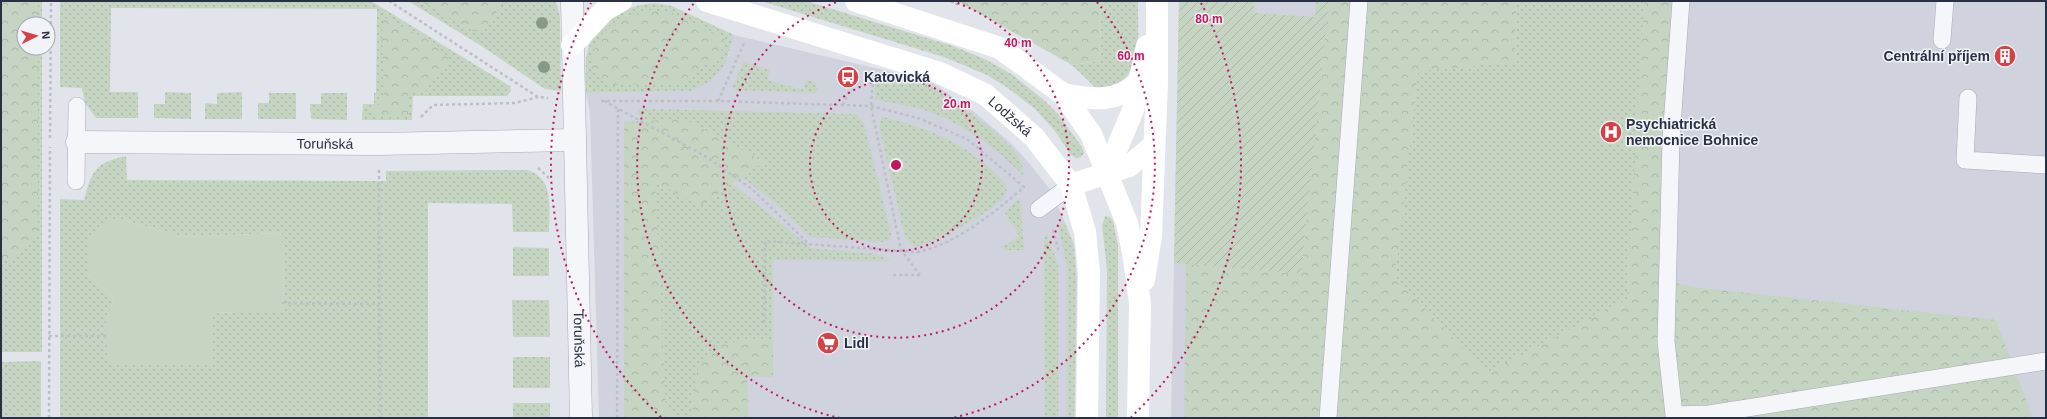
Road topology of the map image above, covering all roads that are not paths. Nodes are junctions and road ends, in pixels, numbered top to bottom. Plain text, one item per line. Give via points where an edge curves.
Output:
1 (572, 1) edge
2 (621, 1) edge
3 (708, 1) edge
4 (856, 1) edge
5 (1156, 1) edge
6 (1359, 1) edge
7 (1680, 1) edge
8 (1945, 1) edge
9 (1942, 40) dead end
10 (572, 45) junction
11 (1140, 81) junction
12 (1063, 94) junction
13 (1968, 98) dead end
14 (77, 106) dead end
15 (574, 140) junction
16 (77, 142) junction
17 (1154, 146) junction
18 (2046, 166) edge
19 (1107, 172) junction
20 (76, 181) dead end
21 (1071, 185) junction
22 (1039, 209) dead end
23 (1140, 303) junction
24 (2046, 361) edge
25 (1674, 416) edge
26 (581, 418) edge
27 (1087, 418) edge
28 (1138, 418) edge
29 (1328, 418) edge

1 - 10 street, Toruňská
2 - 10 street via 605,10
3 - 21 street, Lodžská via 940,72 986,95 1034,137
4 - 12 street via 1000,48
5 - 11 street
5 - 17 street
6 - 29 lane
7 - 25 lane via 1672,139 1666,341
8 - 9 lane
10 - 15 street, Toruňská
11 - 12 street via 1132,90 1111,98 1090,100
11 - 19 street via 1134,110
12 - 19 street via 1091,134
13 - 18 lane via 1965,160
14 - 16 lane
15 - 16 street, Toruňská via 379,144
15 - 26 street, Toruňská
16 - 20 lane
17 - 19 street via 1129,166
17 - 23 street via 1151,236
19 - 21 street
19 - 23 street via 1128,223
21 - 22 lane
21 - 27 street, Lodžská via 1085,232 1089,272
23 - 28 street
24 - 25 lane via 1709,414

